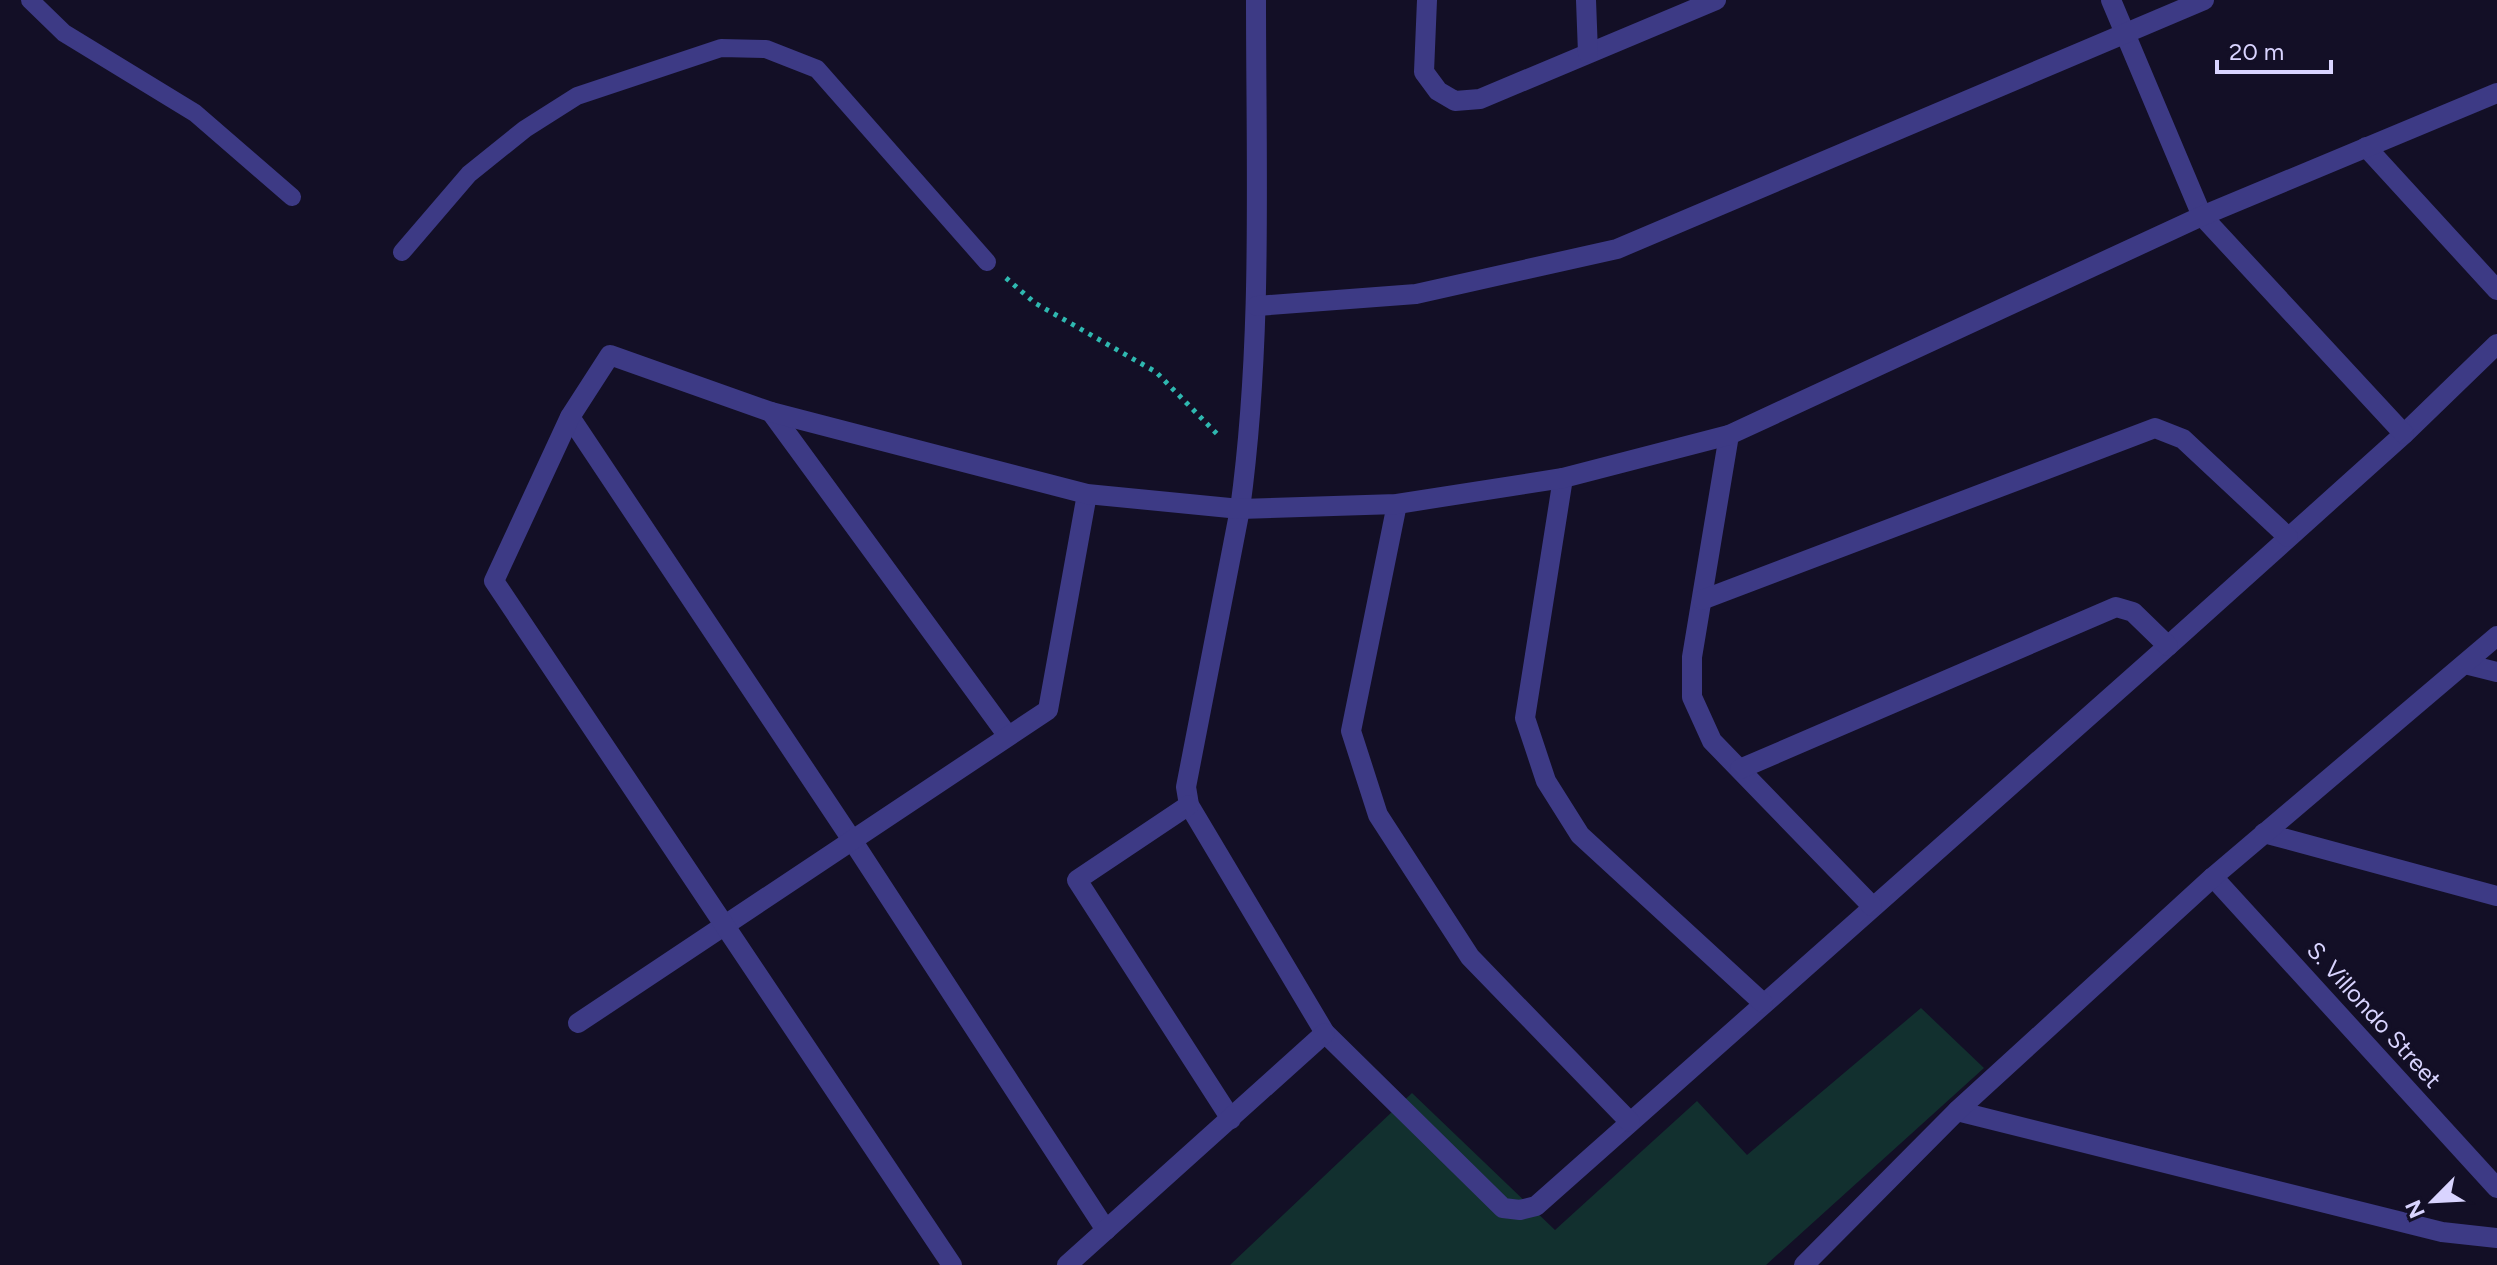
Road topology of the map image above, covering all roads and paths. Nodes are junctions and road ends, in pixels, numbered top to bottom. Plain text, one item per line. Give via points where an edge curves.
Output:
1 (30, 0) edge
2 (1256, 0) edge
3 (1427, 0) edge
4 (1586, 0) edge
5 (1716, 0) edge
6 (2111, 0) edge
7 (2204, 0) edge
8 (2125, 33) junction
9 (1588, 53) junction
10 (2497, 93) edge
11 (2366, 147) junction
12 (292, 197) dead end
13 (2202, 216) junction
14 (402, 252) dead end
15 (987, 262) joint
16 (2497, 290) edge
17 (1257, 306) junction
18 (2497, 344) edge
19 (771, 412) junction
20 (570, 417) junction
21 (2404, 434) junction
22 (1729, 435) junction
23 (1246, 464) junction
24 (1563, 478) junction
25 (1087, 494) junction
26 (1397, 504) junction
27 (1240, 509) junction
28 (2288, 537) junction
29 (1702, 600) junction
30 (2497, 636) edge
31 (2168, 646) junction
32 (2465, 664) junction
33 (2497, 672) edge
34 (1008, 736) junction
35 (1740, 769) junction
36 (1189, 805) junction
37 (2264, 833) junction
38 (852, 840) junction
39 (2213, 877) junction
40 (2497, 896) edge
41 (1872, 906) junction
42 (724, 926) junction
43 (1763, 1003) junction
44 (578, 1023) dead end
45 (1325, 1033) junction
46 (1957, 1111) junction
47 (1231, 1119) junction
48 (1630, 1122) junction
49 (2497, 1188) edge
50 (1106, 1230) junction
51 (2497, 1238) edge
52 (952, 1265) edge
53 (1067, 1265) edge
54 (1804, 1265) edge

1 - 12 lane via 64,33 195,113
2 - 17 street
3 - 9 street via 1424,72 1438,91 1455,101 1480,99
4 - 9 street
5 - 9 street
6 - 8 street
7 - 8 street
8 - 13 street
8 - 17 street via 1617,249 1416,294
10 - 11 street
11 - 13 street
11 - 16 street
13 - 21 street
13 - 22 street
14 - 15 lane via 469,174 525,129 577,96 721,48 766,49 817,69
15 - 23 path via 1035,303 1156,372
17 - 23 street
18 - 21 street
19 - 20 street via 610,355
19 - 25 street
19 - 34 street
20 - 38 street
20 - 42 street via 494,581
21 - 28 street
22 - 24 street
22 - 29 street
23 - 27 street
24 - 26 street
24 - 43 street via 1525,718 1546,781 1580,835
25 - 27 street
25 - 34 street via 1048,710
26 - 27 street
26 - 48 street via 1351,731 1378,815 1470,957
27 - 36 street via 1186,787
28 - 29 street via 2183,439 2155,428
28 - 31 street
29 - 35 street via 1692,657 1692,697 1712,741
30 - 32 street
31 - 35 street via 2133,612 2116,607
31 - 41 street
32 - 33 street
32 - 37 street
34 - 38 street
35 - 41 street
36 - 45 street
36 - 47 street via 1077,880
37 - 39 street
37 - 40 street
38 - 42 street
38 - 50 street
39 - 46 street
39 - 49 street, S. Villondo Street
41 - 43 street
42 - 44 street
42 - 52 street
43 - 48 street
45 - 47 street
45 - 48 street via 1503,1208 1536,1206
46 - 51 street via 2442,1232
46 - 54 street
47 - 50 street
50 - 53 street

